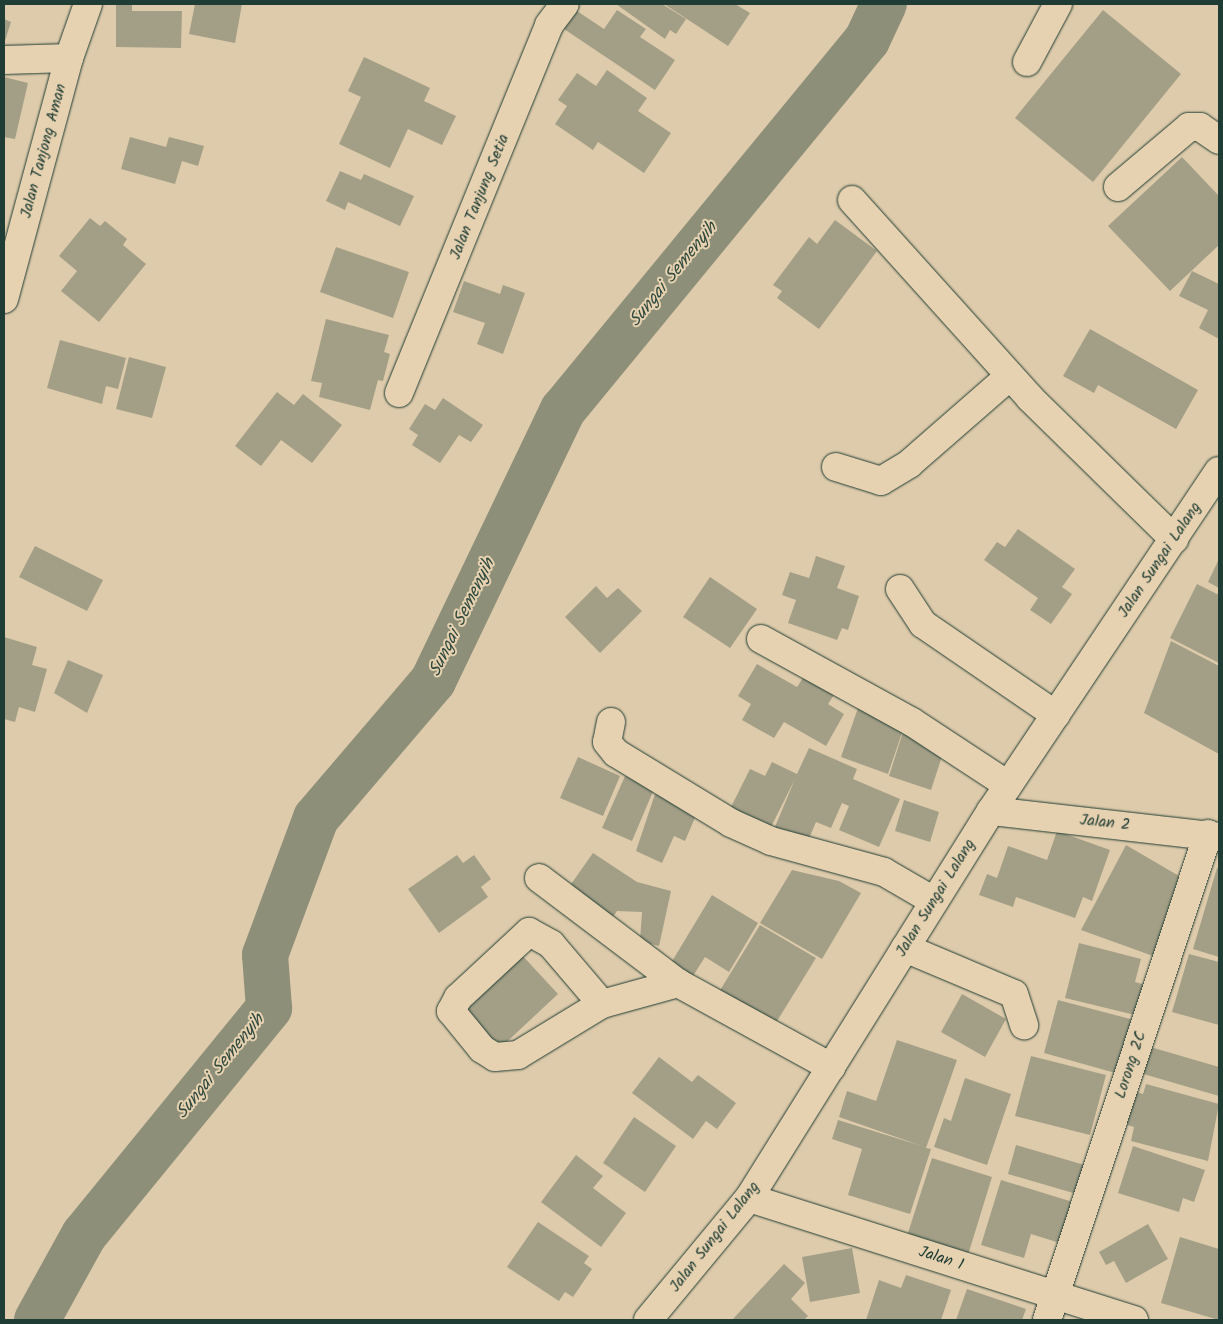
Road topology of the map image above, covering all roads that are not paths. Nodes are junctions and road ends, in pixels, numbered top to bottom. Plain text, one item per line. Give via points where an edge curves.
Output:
1 (88, 4) edge
2 (565, 4) edge
3 (1058, 4) edge
4 (69, 58) junction
5 (4, 60) edge
6 (1027, 62) dead end
7 (1219, 140) edge
8 (1118, 187) dead end
9 (852, 200) dead end
10 (4, 299) edge
11 (1010, 376) junction
12 (399, 393) dead end
13 (836, 467) dead end
14 (1219, 471) edge
15 (1174, 539) junction
16 (900, 589) dead end
17 (761, 639) dead end
18 (1056, 715) junction
19 (611, 722) dead end
20 (1008, 785) junction
21 (991, 811) junction
22 (1214, 836) edge
23 (539, 878) dead end
24 (934, 901) junction
25 (905, 948) junction
26 (678, 983) junction
27 (602, 1004) junction
28 (1024, 1025) dead end
29 (831, 1067) junction
30 (749, 1198) junction
31 (1051, 1308) edge
32 (648, 1320) edge
33 (1134, 1320) edge

1 - 4 street, Jalan Tanjong Aman
2 - 12 street, Jalan Tanjung Setia via 549,25
3 - 6 street
4 - 5 street
4 - 10 street, Jalan Tanjong Aman
7 - 8 street via 1200,127 1189,127
9 - 11 street
11 - 13 street via 909,464 881,481
11 - 15 street
14 - 15 street, Jalan Sungai Lalang
15 - 18 street, Jalan Sungai Lalang
16 - 18 street via 923,624
17 - 20 street via 912,722
18 - 20 street, Jalan Sungai Lalang
19 - 24 street via 607,742 616,753 731,823 771,841 884,872
20 - 21 street, Jalan Sungai Lalang
21 - 22 street, Jalan 2
21 - 24 street, Jalan Sungai Lalang
22 - 31 street, Lorong 2C
23 - 26 street
24 - 25 street, Jalan Sungai Lalang
25 - 28 street via 1014,994
25 - 29 street, Jalan Sungai Lalang
26 - 27 street
26 - 29 street
27 - 27 street via 518,1055 495,1057 482,1049 451,1011 458,998 529,932 551,944
29 - 30 street, Jalan Sungai Lalang
30 - 31 street, Jalan 1
30 - 32 street, Jalan Sungai Lalang
31 - 33 street, Jalan 1

